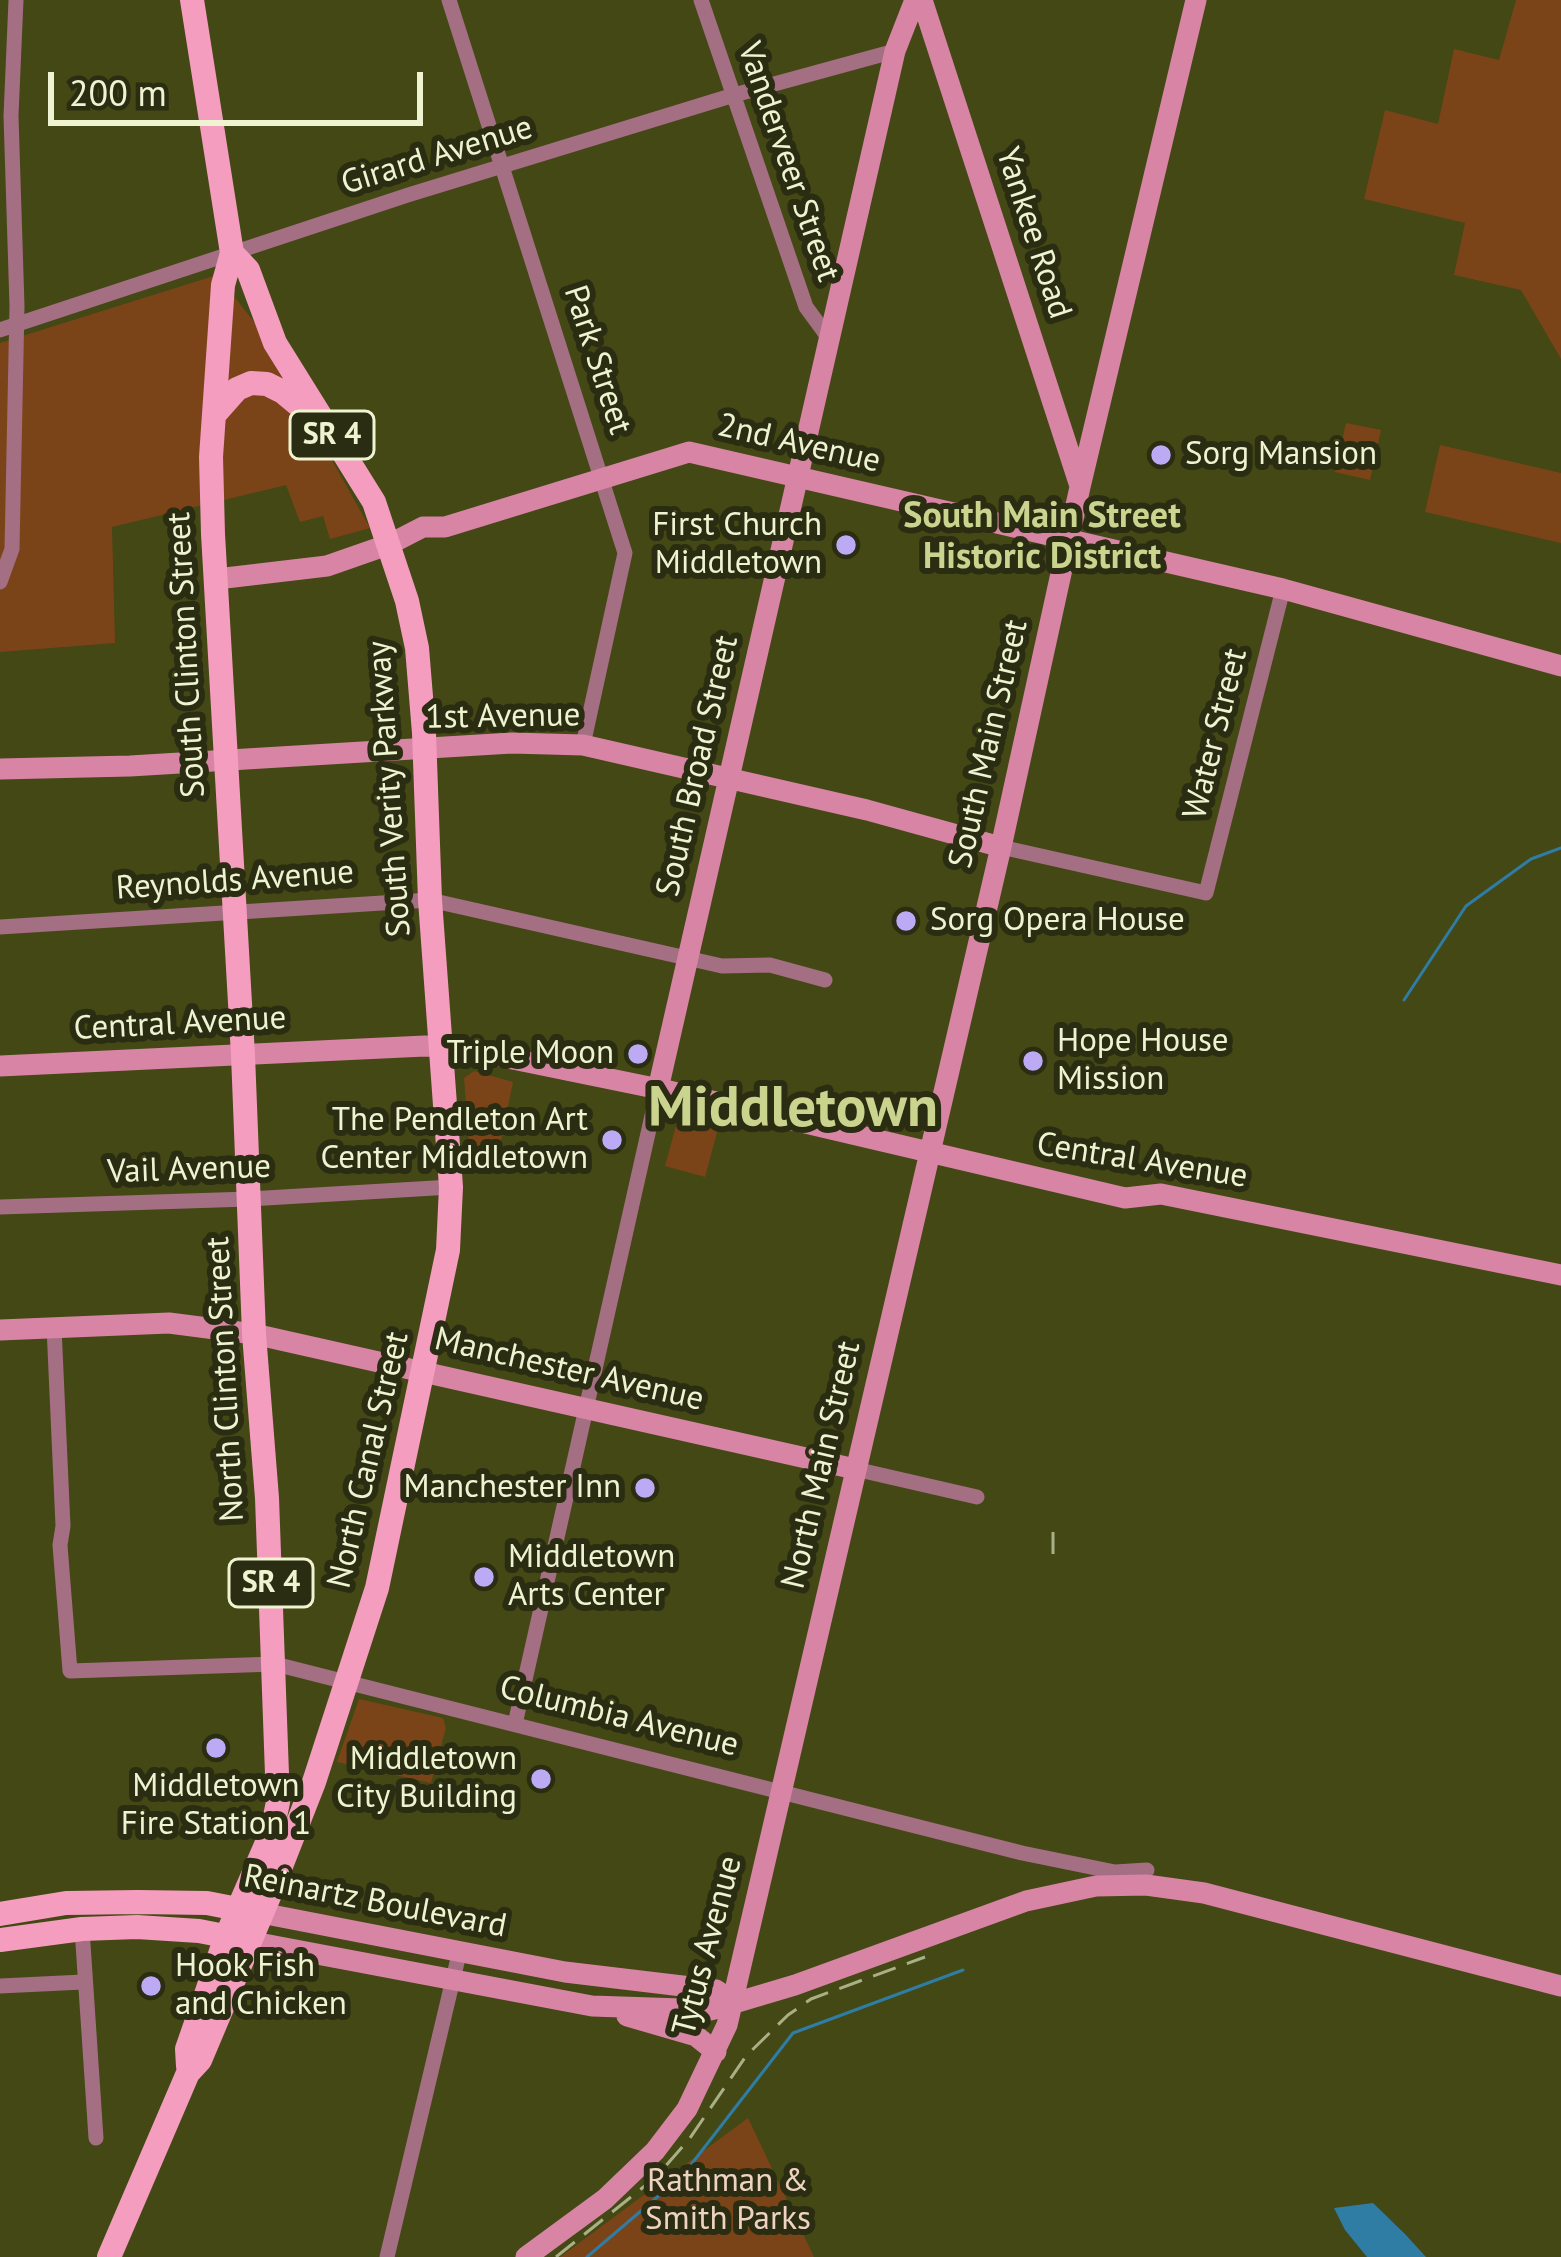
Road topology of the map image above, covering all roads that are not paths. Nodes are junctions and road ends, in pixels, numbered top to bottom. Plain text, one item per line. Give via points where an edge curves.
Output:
1 (16, 0) edge
2 (192, 0) edge
3 (448, 0) edge
4 (701, 0) edge
5 (919, 0) edge
6 (1196, 0) edge
7 (895, 50) junction
8 (734, 95) junction
9 (502, 168) junction
10 (232, 253) junction
11 (8, 327) edge
12 (828, 337) junction
13 (214, 415) junction
14 (328, 428) junction
15 (604, 478) junction
16 (797, 479) junction
17 (1080, 487) junction
18 (1069, 541) junction
19 (391, 544) junction
20 (217, 578) junction
21 (0, 582) edge
22 (1283, 589) junction
23 (1561, 666) edge
24 (583, 745) junction
25 (424, 750) junction
26 (227, 760) junction
27 (0, 770) edge
28 (729, 777) junction
29 (1000, 847) junction
30 (1206, 893) joint
31 (430, 900) junction
32 (234, 910) junction
33 (0, 927) edge
34 (688, 957) junction
35 (825, 980) dead end
36 (441, 1046) junction
37 (243, 1054) junction
38 (0, 1066) edge
39 (658, 1089) junction
40 (929, 1153) junction
41 (451, 1186) junction
42 (250, 1198) junction
43 (0, 1207) edge
44 (1561, 1275) edge
45 (54, 1327) junction
46 (0, 1330) edge
47 (254, 1334) junction
48 (422, 1371) junction
49 (584, 1408) junction
50 (855, 1469) junction
51 (976, 1497) dead end
52 (275, 1664) junction
53 (344, 1682) junction
54 (515, 1724) junction
55 (781, 1792) junction
56 (1147, 1878) junction
57 (250, 1911) junction
58 (0, 1914) edge
59 (82, 1929) junction
60 (237, 1939) junction
61 (0, 1940) edge
62 (459, 1954) junction
63 (83, 1982) junction
64 (452, 1982) junction
65 (0, 1986) edge
66 (1561, 1986) edge
67 (734, 2001) junction
68 (592, 2006) junction
69 (716, 2052) junction
70 (96, 2138) dead end
71 (109, 2257) edge
72 (387, 2257) edge
73 (526, 2257) edge

1 - 11 street
2 - 10 main road, South Verity Parkway / SR 4
3 - 9 street, Park Street
4 - 8 street, Vanderveer Street
5 - 7 street, South Broad Street
5 - 17 street, Yankee Road
6 - 17 street, South Main Street
7 - 8 street, Girard Avenue
7 - 12 street, South Broad Street
8 - 9 street, Girard Avenue
8 - 12 street, Vanderveer Street via 806,307
9 - 10 street, Girard Avenue
9 - 15 street, Park Street
10 - 11 street, Girard Avenue
10 - 13 main road, South Clinton Street / SR 4
10 - 14 main road, South Verity Parkway / SR 4 via 248,270 274,343
11 - 21 street via 12,549
12 - 16 street, South Broad Street
13 - 14 main road via 251,382 267,384
13 - 20 main road, South Clinton Street / SR 4
14 - 19 main road, South Verity Parkway / SR 4
15 - 16 street, 2nd Avenue via 689,452
15 - 19 street, 2nd Avenue via 445,527 434,538
15 - 24 street, Park Street via 625,553
16 - 18 street, 2nd Avenue
16 - 28 street, South Broad Street
17 - 18 street, South Main Street
18 - 22 street, 2nd Avenue
18 - 29 street, South Main Street
19 - 20 street, 2nd Avenue via 312,570
19 - 25 main road, South Verity Parkway / SR 4 via 416,648
20 - 26 main road, South Clinton Street / SR 4
22 - 23 street, 2nd Avenue
22 - 30 street, Water Street
24 - 25 street, 1st Avenue
24 - 28 street, 1st Avenue
25 - 26 street, 1st Avenue
25 - 31 main road, South Verity Parkway / SR 4
26 - 27 street, 1st Avenue
26 - 32 main road, South Clinton Street / SR 4
28 - 29 street, 1st Avenue
28 - 34 street, South Broad Street
29 - 30 street, 1st Avenue
29 - 40 street, South Main Street
31 - 32 street, Reynolds Avenue
31 - 34 street, Reynolds Avenue
31 - 36 main road, South Verity Parkway / SR 4
32 - 33 street, Reynolds Avenue
32 - 37 main road, South Clinton Street / SR 4
34 - 35 street, Reynolds Avenue
34 - 39 street, South Broad Street
36 - 37 street, Central Avenue
36 - 39 street, Central Avenue
36 - 41 main road, North Canal Street / SR 4
37 - 38 street, Central Avenue
37 - 42 main road, North Clinton Street / SR 4
39 - 40 street, Central Avenue
39 - 49 street, South Broad Street
40 - 44 street, Central Avenue via 1125,1198 1161,1194
40 - 50 street, North Main Street
41 - 42 street, Vail Avenue
41 - 48 main road, North Canal Street / SR 4 via 448,1250
42 - 43 street, Vail Avenue
42 - 47 main road, North Clinton Street / SR 4
45 - 46 street, Manchester Avenue
45 - 47 street, Manchester Avenue via 169,1323
45 - 52 street, Columbia Avenue via 70,1671
47 - 48 street, Manchester Avenue
47 - 52 main road, North Clinton Street / SR 4
48 - 49 street, Manchester Avenue
48 - 53 main road, North Canal Street / SR 4 via 377,1588
49 - 50 street, Manchester Avenue
49 - 54 street, South Broad Street
50 - 51 street, Manchester Avenue
50 - 55 street, North Main Street
52 - 53 street, Columbia Avenue
52 - 57 main road, North Clinton Street / SR 4 via 278,1811
53 - 54 street, Columbia Avenue
53 - 57 main road, North Canal Street / SR 4 via 314,1782
54 - 55 street, Columbia Avenue
55 - 56 street, Columbia Avenue
55 - 67 street, Tytus Avenue
56 - 66 street, Columbia Avenue
56 - 67 street, Reinartz Boulevard via 1043,1896
57 - 58 main road, Reinartz Boulevard via 66,1904
57 - 60 main road, North Canal Street / SR 4
57 - 62 street, Reinartz Boulevard
59 - 60 main road, Reinartz Boulevard via 174,1928
59 - 61 main road, Reinartz Boulevard
59 - 63 street
60 - 64 street, Reinartz Boulevard
60 - 71 main road, SR 4 via 200,2060
62 - 64 street
62 - 67 street, Reinartz Boulevard via 716,1990
63 - 65 street
63 - 70 street
64 - 68 street, Reinartz Boulevard
64 - 72 street
67 - 68 street, Reinartz Boulevard via 711,2010
67 - 69 street, Tytus Avenue
68 - 69 street via 696,2036
69 - 73 street, Tytus Avenue via 687,2109 642,2165

